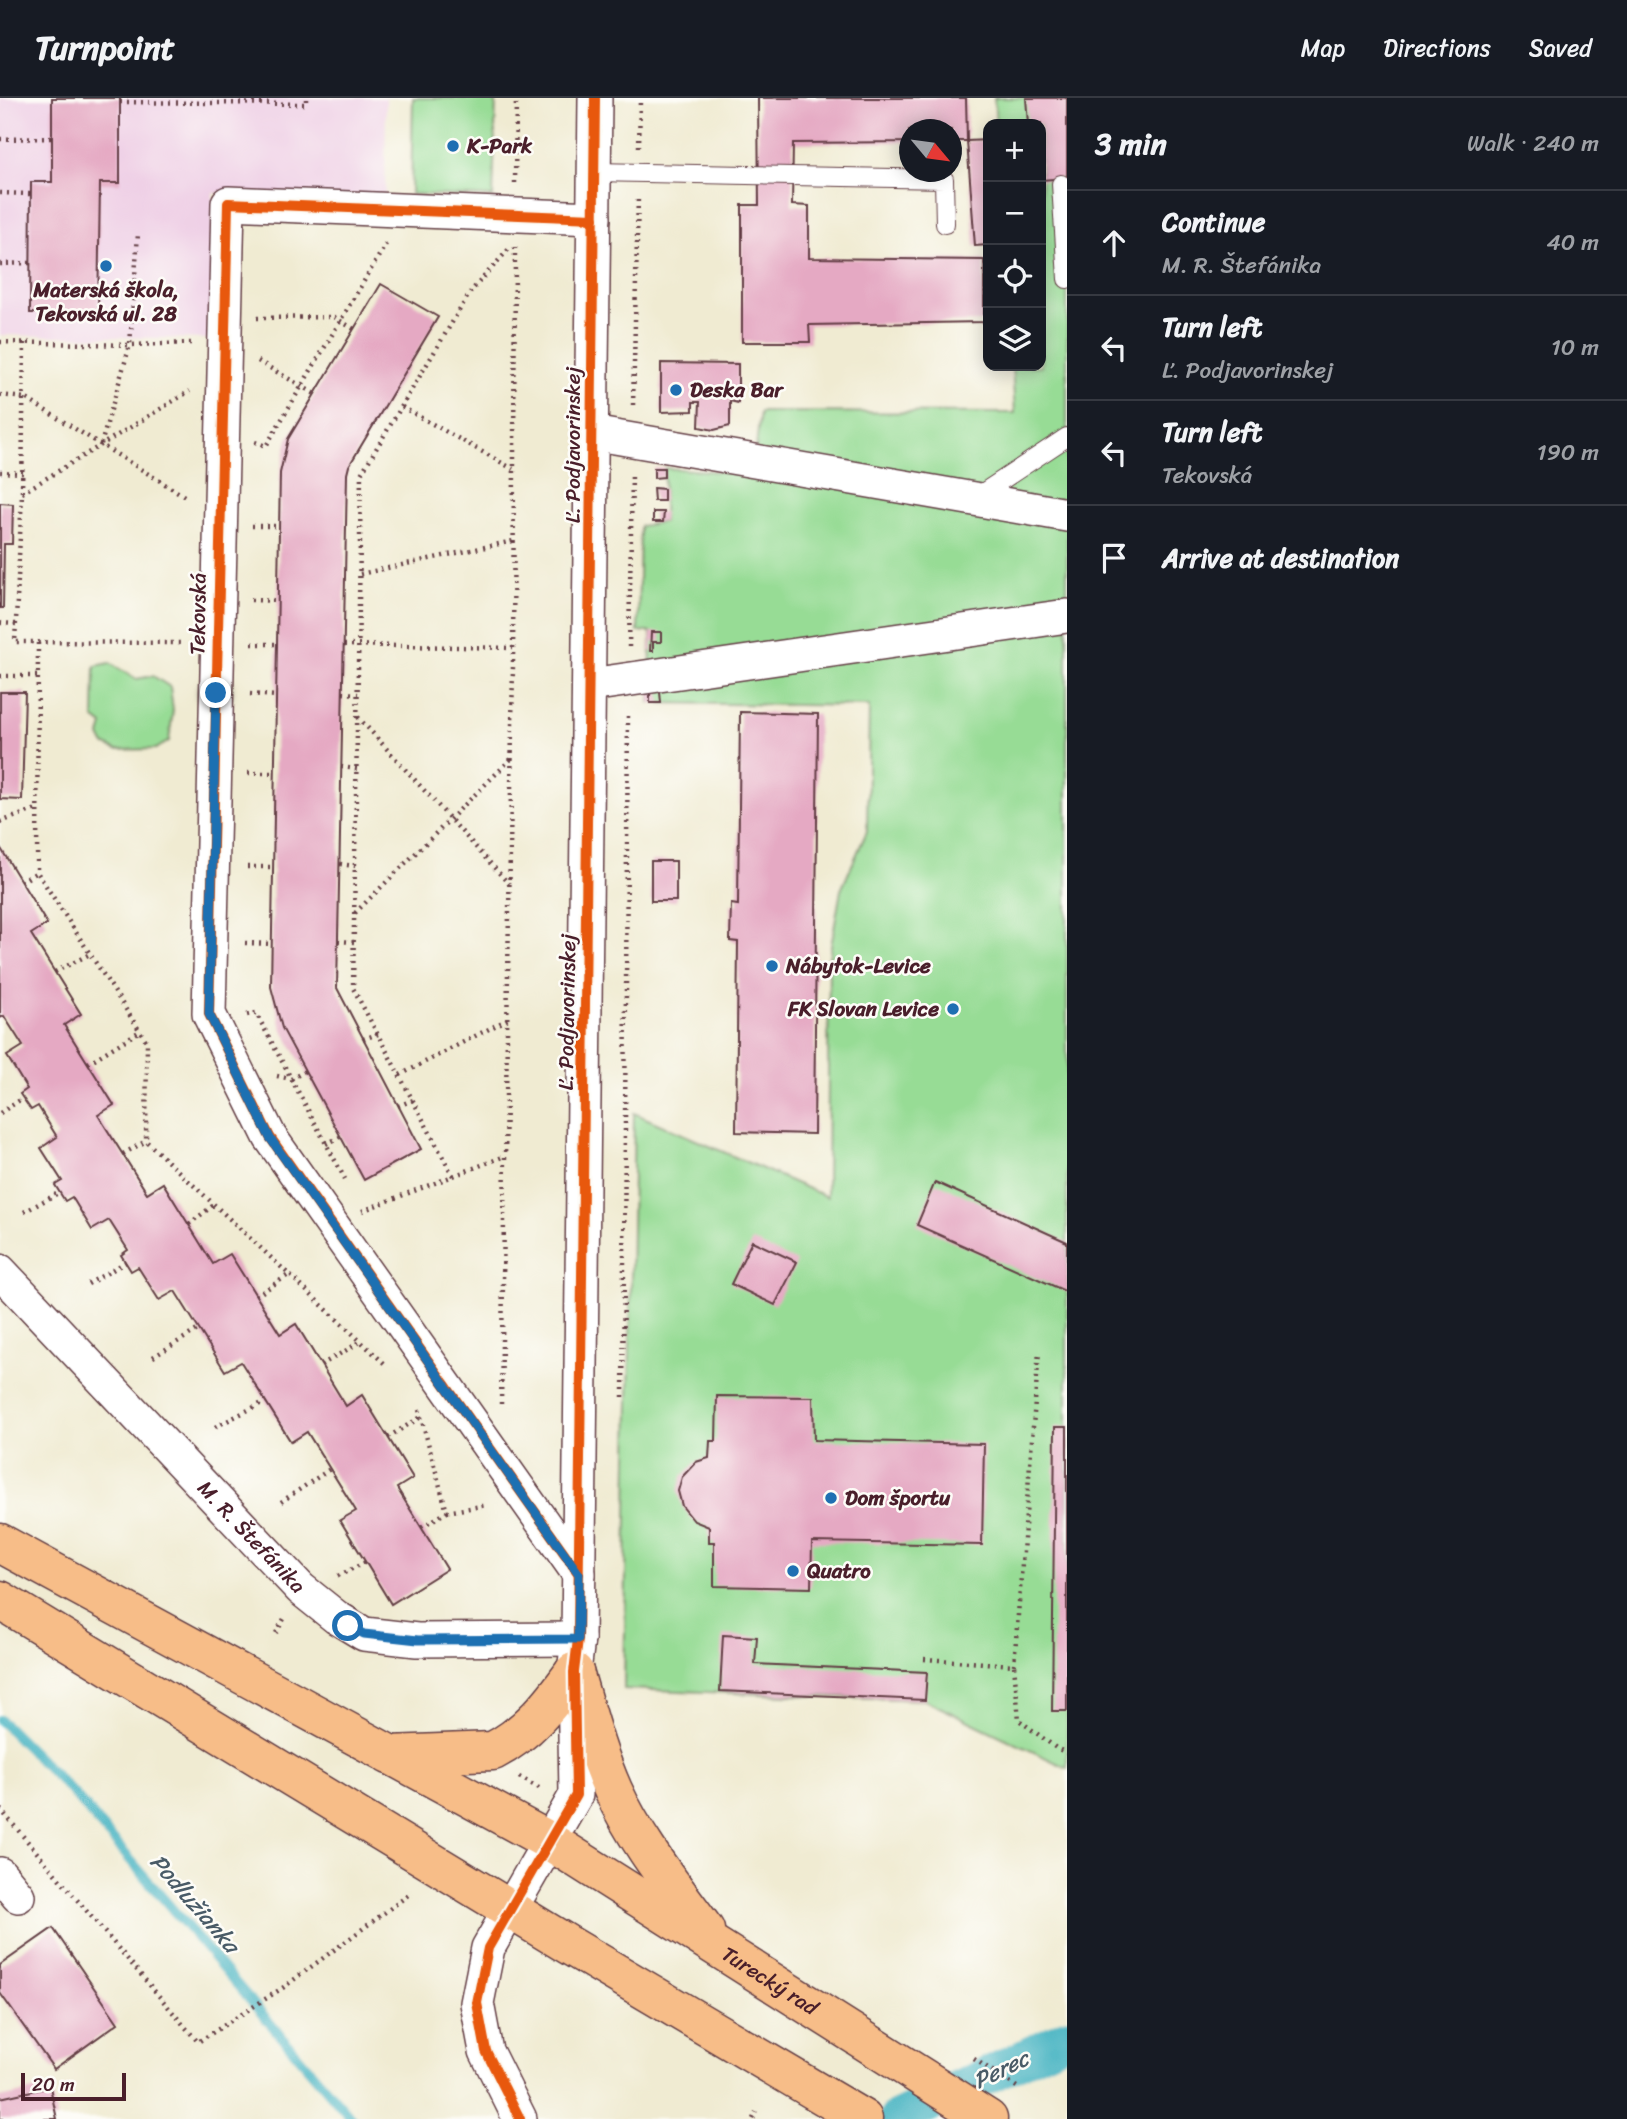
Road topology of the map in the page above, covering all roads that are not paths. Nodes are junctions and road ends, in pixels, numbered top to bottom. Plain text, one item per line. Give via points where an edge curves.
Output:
1 (595, 98) edge
2 (594, 172) junction
3 (1061, 184) dead end
4 (594, 218) junction
5 (945, 224) dead end
6 (1067, 279) edge
7 (592, 433) junction
8 (1067, 437) edge
9 (975, 498) junction
10 (1067, 515) edge
11 (1067, 616) edge
12 (590, 685) junction
13 (0, 1271) edge
14 (0, 1544) edge
15 (579, 1574) junction
16 (0, 1600) edge
17 (576, 1655) junction
18 (388, 1755) junction
19 (551, 1842) junction
20 (510, 1908) junction
21 (720, 1949) junction
22 (981, 2114) edge
23 (859, 2117) edge
24 (520, 2119) edge

1 - 2 street, Ľ. Podjavorinskej
2 - 4 street, Ľ. Podjavorinskej
2 - 5 lane via 944,179
3 - 6 lane
4 - 7 street, Ľ. Podjavorinskej
4 - 15 street, Tekovská via 228,203 209,1014 270,1138
7 - 9 street
7 - 12 street, Ľ. Podjavorinskej
8 - 9 lane
9 - 10 street
11 - 12 street
12 - 15 street, Ľ. Podjavorinskej
13 - 17 street, M. R. Štefánika via 301,1589 348,1626 364,1634
14 - 18 main road
15 - 17 street, Ľ. Podjavorinskej
16 - 20 main road
17 - 18 main road via 533,1723 507,1744 493,1751
17 - 19 street, Ľ. Podjavorinskej via 576,1795
17 - 21 main road via 601,1761 614,1792 641,1840
18 - 19 main road
19 - 20 street, Ľ. Podjavorinskej
19 - 21 main road, Turecký rad
20 - 23 main road
20 - 24 street, Ľ. Podjavorinskej via 488,1948 477,2003 486,2051
21 - 22 main road, Turecký rad

